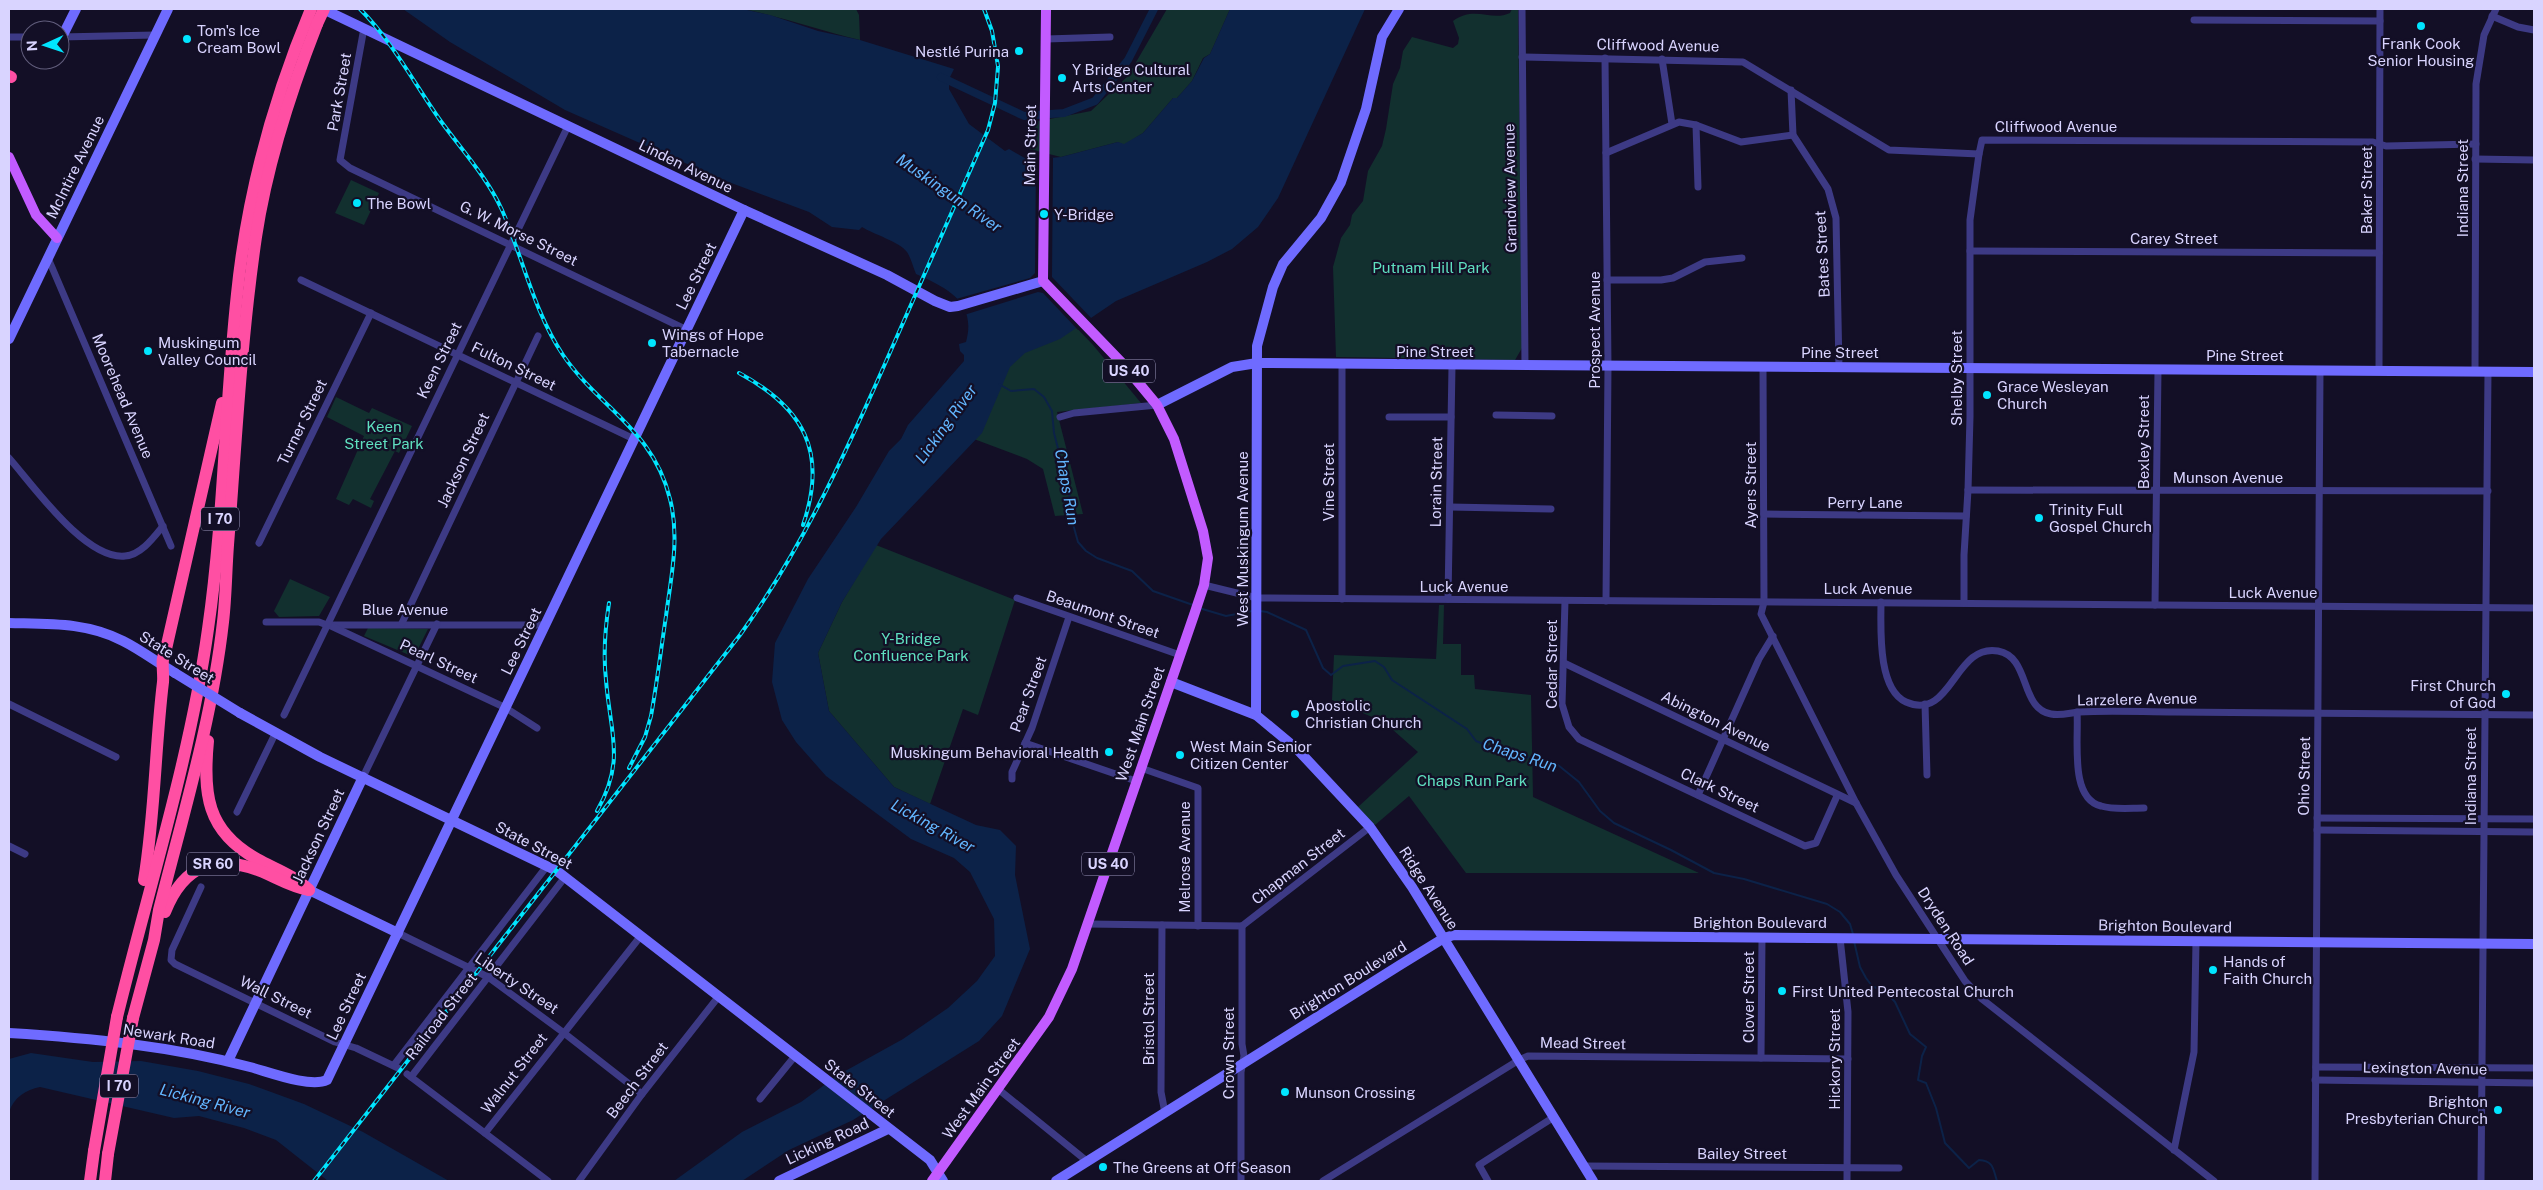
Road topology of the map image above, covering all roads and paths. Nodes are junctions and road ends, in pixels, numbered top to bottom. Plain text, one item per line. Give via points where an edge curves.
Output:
1 (76, 9) edge
2 (168, 9) edge
3 (324, 9) edge
4 (1046, 9) edge
5 (1398, 9) edge
6 (1522, 9) edge
7 (2380, 9) edge
8 (2496, 9) edge
9 (2492, 16) junction
10 (312, 17) edge
11 (70, 20) edge
12 (2194, 20) dead end
13 (2380, 20) junction
14 (364, 28) junction
15 (2534, 30) edge
16 (155, 35) junction
17 (70, 37) edge
18 (1110, 37) dead end
19 (1046, 39) junction
20 (1522, 57) junction
21 (1605, 58) junction
22 (1662, 59) junction
23 (1791, 90) junction
24 (1672, 124) junction
25 (568, 126) junction
26 (1696, 126) junction
27 (1793, 135) junction
28 (2380, 144) junction
29 (2476, 144) junction
30 (1606, 153) junction
31 (1979, 154) junction
32 (9, 157) edge
33 (2476, 159) junction
34 (340, 160) joint
35 (2534, 160) edge
36 (1698, 187) dead end
37 (744, 210) junction
38 (57, 238) junction
39 (510, 244) junction
40 (1970, 251) junction
41 (2379, 253) junction
42 (48, 258) junction
43 (1742, 258) dead end
44 (301, 280) dead end
45 (1607, 280) junction
46 (1043, 281) junction
47 (370, 313) junction
48 (686, 330) junction
49 (538, 336) dead end
50 (9, 339) edge
51 (458, 354) junction
52 (231, 361) junction
53 (1257, 363) junction
54 (1342, 366) junction
55 (1452, 366) junction
56 (1525, 366) junction
57 (1608, 367) junction
58 (1763, 367) junction
59 (1838, 368) junction
60 (1970, 368) junction
61 (2158, 370) junction
62 (2320, 371) junction
63 (2379, 371) junction
64 (2475, 371) junction
65 (2488, 371) junction
66 (2534, 372) edge
67 (517, 382) junction
68 (1156, 406) junction
69 (1496, 416) dead end
70 (1552, 416) dead end
71 (1060, 417) dead end
72 (1389, 417) dead end
73 (1451, 417) junction
74 (634, 439) junction
75 (9, 458) edge
76 (1968, 490) junction
77 (2157, 490) junction
78 (2320, 491) junction
79 (2488, 491) junction
80 (1450, 507) junction
81 (1551, 509) dead end
82 (1764, 514) junction
83 (1966, 516) junction
84 (163, 526) junction
85 (259, 543) dead end
86 (172, 546) dead end
87 (1204, 585) junction
88 (1017, 598) dead end
89 (1342, 598) junction
90 (1448, 599) junction
91 (1565, 601) junction
92 (1606, 601) junction
93 (1257, 602) junction
94 (1764, 602) junction
95 (1881, 602) junction
96 (1964, 603) junction
97 (2155, 605) junction
98 (2319, 606) junction
99 (2486, 608) junction
100 (2534, 608) edge
101 (1069, 617) junction
102 (266, 622) dead end
103 (9, 623) edge
104 (327, 624) junction
105 (402, 624) junction
106 (437, 624) junction
107 (545, 626) junction
108 (1773, 636) junction
109 (1180, 655) junction
110 (1564, 664) junction
111 (163, 666) junction
112 (417, 666) junction
113 (1171, 682) junction
114 (214, 686) junction
115 (9, 704) edge
116 (1925, 704) junction
117 (506, 708) junction
118 (2077, 712) junction
119 (2318, 713) junction
120 (284, 715) dead end
121 (1256, 715) junction
122 (2485, 715) junction
123 (2534, 715) edge
124 (1569, 727) joint
125 (537, 728) dead end
126 (275, 734) junction
127 (1722, 739) junction
128 (1025, 743) junction
129 (116, 757) dead end
130 (1141, 768) junction
131 (1927, 775) dead end
132 (363, 777) junction
133 (1012, 779) dead end
134 (1136, 781) junction
135 (1698, 795) junction
136 (1837, 796) junction
137 (1856, 803) junction
138 (2144, 808) dead end
139 (237, 812) dead end
140 (2317, 818) junction
141 (2484, 819) junction
142 (2534, 819) edge
143 (452, 820) junction
144 (1370, 828) junction
145 (2317, 830) junction
146 (2484, 831) junction
147 (2534, 832) edge
148 (9, 846) edge
149 (25, 854) dead end
150 (547, 866) junction
151 (565, 877) junction
152 (201, 888) dead end
153 (309, 890) junction
154 (1087, 924) junction
155 (1162, 925) junction
156 (1198, 926) junction
157 (1242, 926) junction
158 (398, 933) junction
159 (640, 937) junction
160 (1762, 937) junction
161 (1444, 938) junction
162 (1844, 938) junction
163 (1937, 939) junction
164 (154, 940) junction
165 (136, 941) junction
166 (2196, 941) junction
167 (2316, 942) junction
168 (2483, 944) junction
169 (2534, 944) edge
170 (469, 966) junction
171 (488, 978) junction
172 (720, 996) junction
173 (256, 1003) junction
174 (9, 1033) edge
175 (564, 1033) junction
176 (345, 1045) junction
177 (795, 1056) junction
178 (1761, 1058) junction
179 (1848, 1059) junction
180 (1519, 1060) junction
181 (228, 1061) junction
182 (1243, 1064) junction
183 (396, 1066) joint
184 (2316, 1067) junction
185 (2482, 1068) junction
186 (2534, 1068) edge
187 (2315, 1080) junction
188 (322, 1082) joint
189 (2482, 1083) junction
190 (2534, 1083) edge
191 (998, 1089) junction
192 (642, 1094) junction
193 (760, 1099) dead end
194 (1165, 1113) junction
195 (1554, 1117) junction
196 (885, 1127) junction
197 (485, 1133) junction
198 (2174, 1150) junction
199 (1088, 1162) junction
200 (1584, 1166) junction
201 (1847, 1167) junction
202 (1900, 1168) dead end
203 (938, 1179) edge
204 (90, 1181) edge
205 (105, 1181) edge
206 (548, 1181) edge
207 (579, 1181) edge
208 (779, 1181) edge
209 (1056, 1181) edge
210 (1241, 1181) edge
211 (1323, 1181) edge
212 (1488, 1181) edge
213 (1593, 1181) edge
214 (1847, 1181) edge
215 (2214, 1181) edge
216 (2315, 1181) edge
217 (2481, 1181) edge

1 - 11 street
2 - 16 street, McIntire Avenue
3 - 10 highway, I 70, bridge
3 - 14 street, Linden Avenue
4 - 19 main road, Main Street
5 - 53 street, West Muskingum Avenue via 1382,37 1366,109 1341,182 1321,218 1283,264 1272,287 1257,346
6 - 20 street, Grandview Avenue
7 - 13 street, Baker Street
8 - 9 street, Indiana Street
9 - 15 street
9 - 29 street, Indiana Street via 2478,61
10 - 52 highway, I 70 via 286,73 258,169 237,292
10 - 114 highway, I 70 via 279,128 256,236 245,331 223,621
12 - 13 street
13 - 28 street, Baker Street
14 - 25 street, Linden Avenue
14 - 34 street, Park Street
16 - 17 street
16 - 38 street, McIntire Avenue
18 - 19 street
19 - 46 main road, Main Street
20 - 21 street, Cliffwood Avenue
20 - 56 street, Grandview Avenue
21 - 22 street, Cliffwood Avenue
21 - 30 street, Prospect Avenue
22 - 23 street, Cliffwood Avenue via 1743,62
22 - 24 street
23 - 27 street
23 - 31 street, Cliffwood Avenue via 1889,150
24 - 26 street via 1679,122
24 - 30 street
25 - 37 street, Linden Avenue
25 - 39 street, Keen Street
26 - 27 street via 1741,142
26 - 36 street
27 - 59 street, Bates Street via 1828,189 1836,218
28 - 29 street, Cliffwood Avenue
28 - 31 street, Cliffwood Avenue via 1982,140
28 - 41 street, Baker Street
29 - 33 street, Indiana Street
30 - 45 street, Prospect Avenue
31 - 40 street, Shelby Street via 1970,220
32 - 38 main road via 36,215
33 - 35 street
33 - 64 street, Indiana Street
34 - 39 street, G. W. Morse Street via 350,168
37 - 46 street, Linden Avenue via 950,307
37 - 48 street, Lee Street
38 - 42 street, McIntire Avenue
39 - 48 street, G. W. Morse Street
39 - 51 street, Keen Street
40 - 41 street, Carey Street
40 - 60 street, Shelby Street
41 - 63 street, Baker Street
42 - 50 street, McIntire Avenue
42 - 84 street, Moorehead Avenue
43 - 45 street via 1705,262 1673,278 1661,280
44 - 47 street, Fulton Street
45 - 57 street, Prospect Avenue
46 - 68 main road, West Main Street / US 40 via 1100,339
47 - 51 street, Fulton Street
47 - 85 street, Turner Street
48 - 74 street, Lee Street
49 - 67 street, Jackson Street
51 - 67 street, Fulton Street
51 - 104 street, Keen Street
52 - 111 highway
52 - 165 highway, I 70 via 208,632 192,723
53 - 54 street, Pine Street
53 - 68 street, Pine Street via 1232,367
53 - 93 street, West Muskingum Avenue
54 - 55 street, Pine Street
54 - 89 street, Vine Street
55 - 56 street, Pine Street
55 - 73 street, Lorain Street
56 - 57 street, Pine Street
57 - 58 street, Pine Street
57 - 92 street, Prospect Avenue
58 - 59 street, Pine Street
58 - 82 street, Ayers Street
59 - 60 street, Pine Street
60 - 61 street, Pine Street
60 - 76 street, Shelby Street
61 - 62 street, Pine Street
61 - 77 street, Bexley Street
62 - 63 street, Pine Street
62 - 78 street, Ohio Street
63 - 64 street, Pine Street
64 - 65 street, Pine Street
65 - 66 street, Pine Street
65 - 79 street, Indiana Street
67 - 74 street, Fulton Street
67 - 105 street, Jackson Street
68 - 71 street
68 - 87 main road, West Main Street / US 40 via 1180,457 1203,531 1208,558
69 - 70 street
72 - 73 street
73 - 80 street, Lorain Street
74 - 107 street, Lee Street
75 - 84 street via 77,534 92,547 110,555 126,556 136,552
76 - 77 street, Munson Avenue
76 - 83 street, Shelby Street
77 - 78 street, Munson Avenue
77 - 97 street, Bexley Street
78 - 79 street, Munson Avenue
78 - 98 street, Ohio Street
79 - 99 street, Indiana Street
80 - 81 street
80 - 90 street, Lorain Street
82 - 83 street, Perry Lane
82 - 94 street, Ayers Street
83 - 96 street, Shelby Street
84 - 86 street, Moorehead Avenue
87 - 93 street, Luck Avenue
87 - 109 main road, West Main Street / US 40
88 - 101 street, Beaumont Street
89 - 90 street, Luck Avenue
89 - 93 street, Luck Avenue
90 - 91 street, Luck Avenue
91 - 92 street, Luck Avenue
91 - 110 street, Cedar Street
92 - 94 street, Luck Avenue
93 - 121 street, West Muskingum Avenue
94 - 95 street, Luck Avenue
94 - 108 street, Dryden Road via 1761,614
95 - 96 street, Luck Avenue
95 - 116 street via 1882,658 1892,689 1904,701
96 - 97 street, Luck Avenue
97 - 98 street, Luck Avenue
98 - 99 street, Luck Avenue
98 - 119 street, Ohio Street
99 - 100 street, Luck Avenue
99 - 122 street, Indiana Street
101 - 109 street, Beaumont Street
101 - 128 street, Pear Street
102 - 104 street, Blue Avenue
103 - 111 street, State Street via 86,628 123,641
104 - 105 street, Blue Avenue
104 - 112 street, Pearl Street
104 - 120 street, Keen Street
105 - 106 street, Blue Avenue
106 - 107 street, Blue Avenue
106 - 112 street, Jackson Street
107 - 117 street, Lee Street
108 - 127 street via 1764,647
108 - 137 street, Dryden Road
109 - 113 main road, West Main Street / US 40
110 - 124 street, Cedar Street via 1562,704
110 - 127 street, Abington Avenue
111 - 126 street, State Street, bridge
111 - 165 highway via 150,844
112 - 117 street, Pearl Street
112 - 132 street, Jackson Street
113 - 121 street, Ridge Avenue
113 - 130 main road, West Main Street / US 40
114 - 153 highway via 205,768 207,792 215,819 223,832 244,851 299,879
114 - 164 highway, I 70
115 - 129 street
116 - 118 street, Larzelere Avenue via 1937,700 1969,659 1988,650 2007,654 2014,660 2031,698 2045,712 2063,715
116 - 131 street
117 - 125 street, Pearl Street
117 - 143 street, Lee Street
118 - 119 street, Larzelere Avenue
118 - 138 street via 2079,780 2086,797 2092,803 2108,808
119 - 122 street, Larzelere Avenue
119 - 140 street, Ohio Street
121 - 144 street, Ridge Avenue via 1297,749
122 - 123 street, Larzelere Avenue
122 - 141 street, Indiana Street
124 - 135 street, Clark Street via 1584,742
126 - 132 street, State Street
126 - 139 street
127 - 135 street
127 - 136 street, Abington Avenue
128 - 133 street, Pear Street
128 - 134 street
130 - 134 main road, West Main Street / US 40
130 - 156 street, Melrose Avenue via 1198,788
132 - 143 street, State Street
132 - 153 street, Jackson Street
134 - 154 main road, West Main Street / US 40
135 - 136 street, Clark Street via 1806,846 1816,843
136 - 137 street, Abington Avenue
137 - 163 street, Dryden Road
140 - 141 street
140 - 145 street, Ohio Street
141 - 142 street
141 - 146 street, Indiana Street
143 - 150 street, State Street
143 - 158 street, Lee Street
144 - 157 street, Chapman Street
144 - 161 street, Ridge Avenue
145 - 146 street
145 - 167 street, Ohio Street
146 - 147 street
146 - 168 street, Indiana Street
148 - 149 street
150 - 151 street, State Street
150 - 170 street, Railroad Street
151 - 159 street, State Street
151 - 171 street, Railroad Street
152 - 173 street, Wall Street via 172,950 172,960
153 - 158 street, Liberty Street
153 - 164 highway, SR 60 via 295,888 245,866 229,863 204,866 182,880
153 - 173 street, Jackson Street
154 - 155 street
154 - 191 main road, West Main Street / US 40 via 1058,1002
155 - 156 street
155 - 194 street, Bristol Street via 1161,1092
156 - 157 street
157 - 182 street, Crown Street
158 - 170 street, Liberty Street
158 - 176 street, Lee Street
159 - 172 street, State Street
159 - 175 street, Walnut Street
160 - 161 street, Brighton Boulevard via 1454,935
160 - 162 street, Brighton Boulevard
160 - 178 street, Clover Street
161 - 180 street, Ridge Avenue
161 - 182 street, Brighton Boulevard
162 - 163 street, Brighton Boulevard
162 - 179 street, Hickory Street
163 - 166 street, Brighton Boulevard
163 - 198 street, Dryden Road via 1975,992
164 - 205 highway, I 70, bridge via 133,1018
165 - 204 highway, I 70, bridge via 117,1017
166 - 167 street, Brighton Boulevard
166 - 198 street via 2194,1052
167 - 168 street, Brighton Boulevard
167 - 184 street, Ohio Street
168 - 169 street, Brighton Boulevard
168 - 185 street, Indiana Street
170 - 171 street, Liberty Street
170 - 183 street, Railroad Street
171 - 175 street, Liberty Street
171 - 197 street, Railroad Street via 409,1075
172 - 177 street, State Street
172 - 192 street, Beech Street
173 - 176 street, Wall Street
173 - 181 street, Jackson Street
174 - 181 street, Newark Road via 133,1044
175 - 192 street, Liberty Street
175 - 197 street, Walnut Street
176 - 183 street, Wall Street
176 - 188 street, Lee Street via 327,1080
177 - 193 street
177 - 196 street, State Street
178 - 179 street, Mead Street
178 - 180 street, Mead Street via 1528,1056
179 - 201 street, Hickory Street
180 - 195 street, Ridge Avenue
180 - 211 street, Mead Street
181 - 188 street, Newark Road via 307,1082
182 - 194 street, Brighton Boulevard
182 - 210 street, Crown Street
184 - 185 street, Lexington Avenue
184 - 187 street, Ohio Street
185 - 186 street, Lexington Avenue
185 - 189 street, Indiana Street
187 - 189 street, Lexington Avenue
187 - 216 street, Ohio Street
189 - 190 street, Lexington Avenue
189 - 217 street, Indiana Street
191 - 199 street
191 - 203 main road, West Main Street / US 40
192 - 207 street, Beech Street
194 - 199 street, Brighton Boulevard
195 - 200 street, Ridge Avenue
195 - 212 street via 1479,1165
196 - 203 street, State Street via 930,1160
196 - 208 street, Licking Road via 828,1159
197 - 206 street
198 - 215 street, Dryden Road
199 - 209 street, Brighton Boulevard
200 - 201 street, Bailey Street
200 - 213 street, Ridge Avenue
201 - 202 street, Bailey Street
201 - 214 street, Hickory Street

